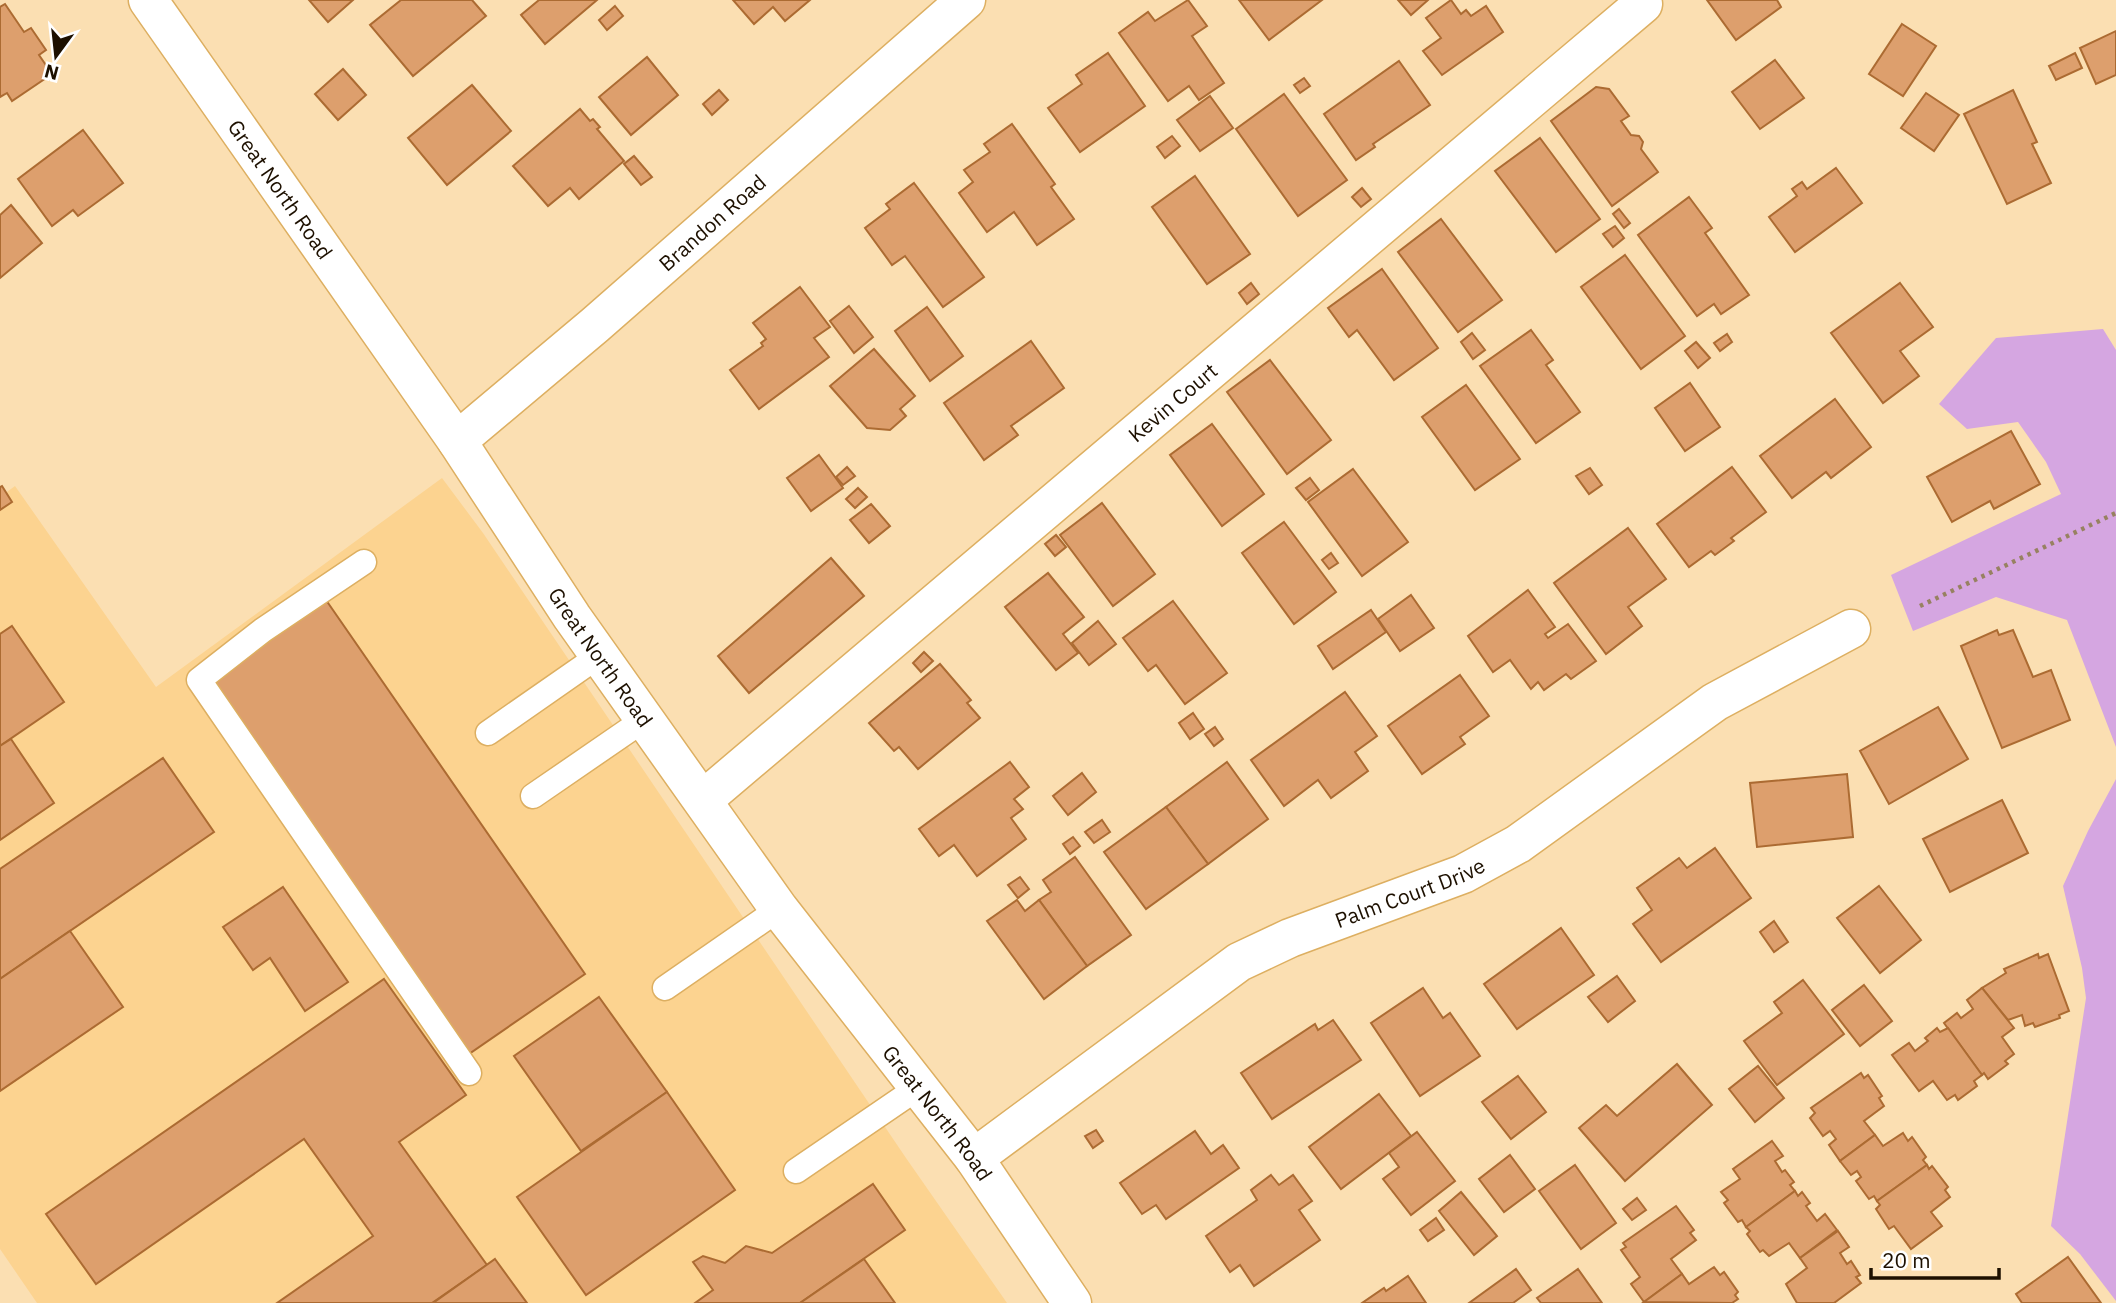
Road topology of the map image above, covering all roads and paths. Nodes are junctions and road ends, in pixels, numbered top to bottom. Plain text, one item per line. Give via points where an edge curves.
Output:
1 (148, 0) edge
2 (966, 0) edge
3 (1643, 4) dead end
4 (457, 441) junction
5 (2116, 513) edge
6 (364, 562) dead end
7 (1920, 606) dead end
8 (1851, 629) dead end
9 (600, 655) junction
10 (645, 719) junction
11 (488, 733) dead end
12 (533, 796) dead end
13 (704, 799) junction
14 (779, 909) junction
15 (666, 988) dead end
16 (469, 1073) dead end
17 (919, 1087) junction
18 (974, 1158) junction
19 (796, 1171) dead end
20 (1072, 1303) edge

1 - 4 street, Great North Road
2 - 4 street, Brandon Road
3 - 13 street, Kevin Court
4 - 9 street, Great North Road
5 - 7 path
6 - 16 lane via 199,680
8 - 18 street, Palm Court Drive via 1715,702 1518,844 1463,874 1290,938 1239,962
9 - 10 street, Great North Road
9 - 11 lane
10 - 12 lane
10 - 13 street, Great North Road
13 - 14 street, Great North Road
14 - 15 lane
14 - 17 street, Great North Road
17 - 18 street, Great North Road
17 - 19 lane
18 - 20 street, Great North Road

